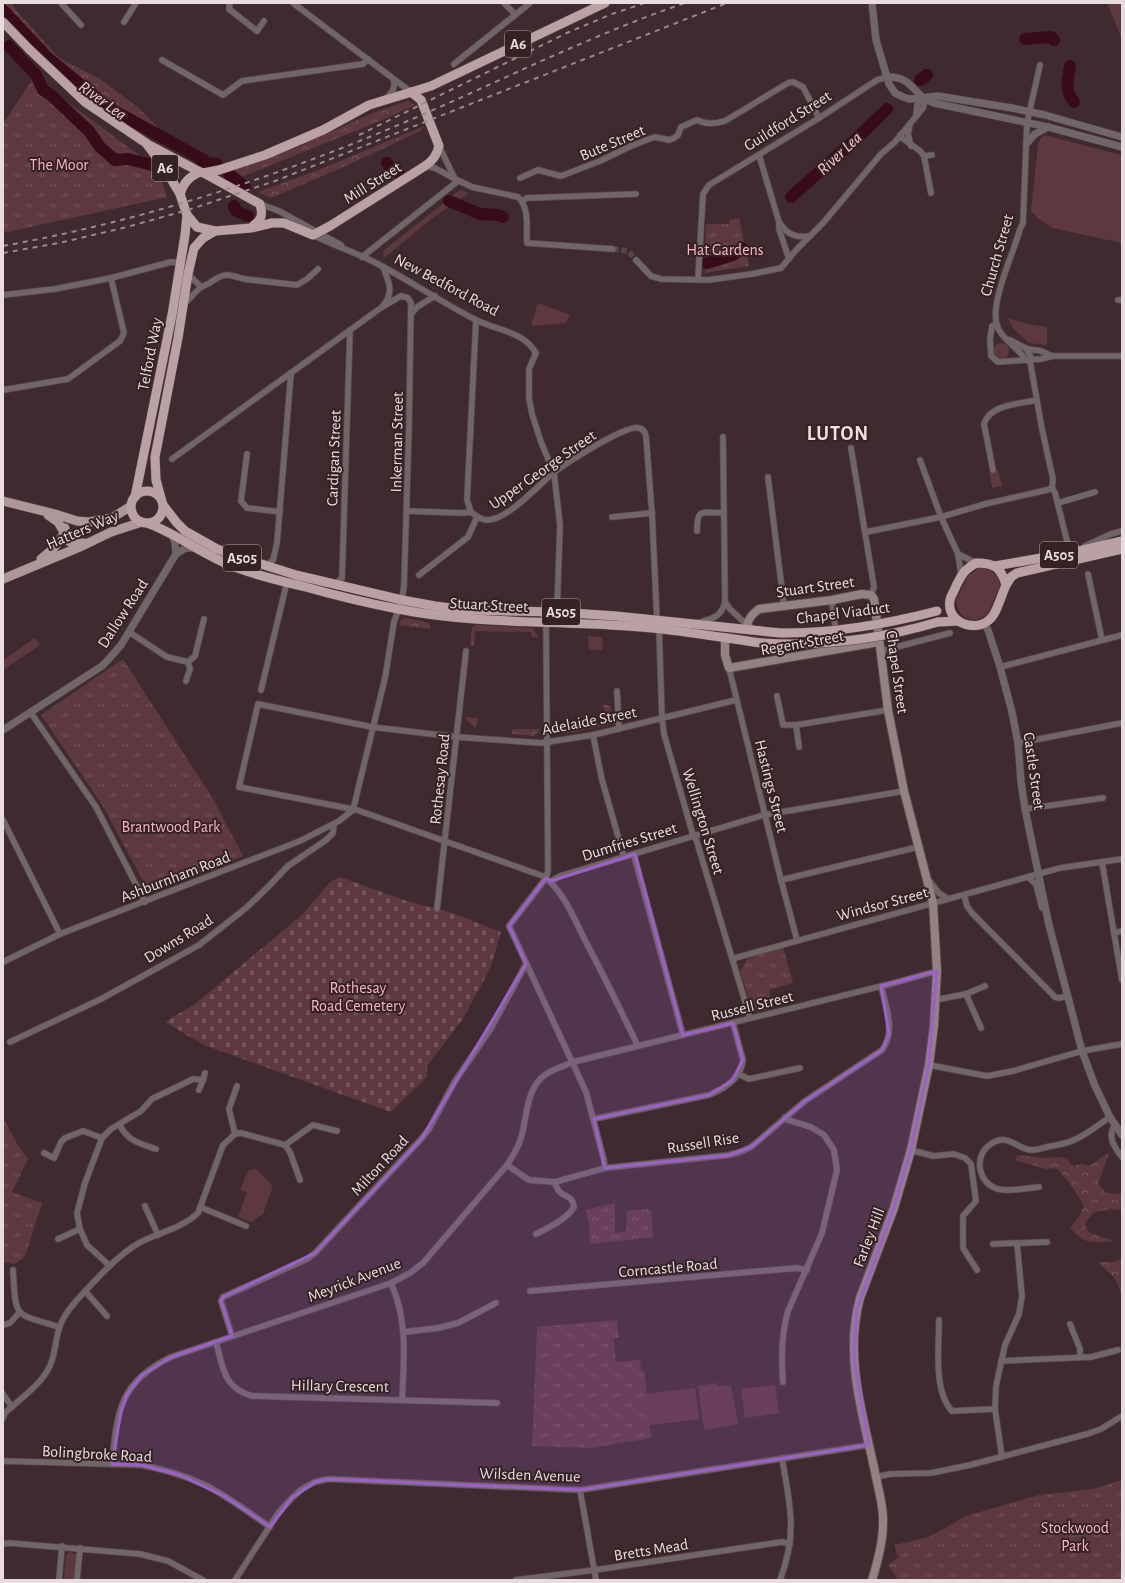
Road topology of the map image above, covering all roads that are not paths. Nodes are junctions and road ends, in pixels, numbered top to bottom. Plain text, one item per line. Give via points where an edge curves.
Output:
1 (61, 3) edge
2 (136, 3) edge
3 (230, 3) edge
4 (293, 3) edge
5 (504, 3) edge
6 (530, 3) edge
7 (605, 3) edge
8 (872, 3) edge
9 (515, 14) junction
10 (264, 21) dead end
11 (124, 22) dead end
12 (81, 25) dead end
13 (4, 26) edge
14 (368, 59) junction
15 (162, 60) dead end
16 (454, 64) dead end
17 (1040, 65) dead end
18 (887, 77) junction
19 (394, 80) junction
20 (431, 86) junction
21 (411, 92) junction
22 (922, 98) junction
23 (385, 99) junction
24 (421, 100) junction
25 (1030, 112) junction
26 (820, 118) junction
27 (910, 123) junction
28 (1027, 123) junction
29 (1048, 127) junction
30 (900, 135) junction
31 (1122, 137) edge
32 (146, 143) junction
33 (1027, 143) junction
34 (439, 146) junction
35 (911, 146) junction
36 (1122, 147) edge
37 (444, 154) junction
38 (759, 155) junction
39 (932, 155) dead end
40 (924, 156) junction
41 (428, 164) junction
42 (202, 172) junction
43 (520, 178) dead end
44 (457, 180) junction
45 (931, 193) dead end
46 (180, 194) junction
47 (636, 194) dead end
48 (522, 201) junction
49 (260, 204) junction
50 (186, 215) junction
51 (779, 222) junction
52 (251, 228) junction
53 (215, 231) junction
54 (316, 234) junction
55 (810, 236) junction
56 (613, 249) tunnel mouth
57 (362, 257) junction
58 (789, 259) junction
59 (636, 260) tunnel mouth
60 (180, 263) junction
61 (383, 267) junction
62 (318, 269) dead end
63 (188, 274) junction
64 (111, 278) junction
65 (698, 280) junction
66 (201, 287) junction
67 (3, 295) edge
68 (435, 296) junction
69 (184, 304) junction
70 (382, 307) junction
71 (412, 313) junction
72 (476, 320) junction
73 (996, 324) junction
74 (350, 330) junction
75 (1009, 340) junction
76 (1026, 348) junction
77 (1052, 356) junction
78 (1122, 356) edge
79 (1030, 361) junction
80 (291, 372) junction
81 (3, 390) edge
82 (1037, 400) junction
83 (631, 429) joint
84 (723, 437) dead end
85 (851, 448) dead end
86 (247, 454) dead end
87 (172, 459) dead end
88 (920, 460) dead end
89 (993, 470) dead end
90 (554, 473) junction
91 (768, 477) dead end
92 (1052, 488) junction
93 (1095, 492) dead end
94 (135, 497) junction
95 (3, 501) edge
96 (162, 501) junction
97 (1058, 503) junction
98 (3, 504) edge
99 (131, 506) junction
100 (407, 511) junction
101 (280, 512) junction
102 (471, 512) junction
103 (723, 512) junction
104 (652, 513) junction
105 (612, 516) dead end
106 (477, 517) junction
107 (941, 517) junction
108 (76, 521) junction
109 (144, 523) junction
110 (697, 531) dead end
111 (1122, 531) edge
112 (866, 532) junction
113 (64, 533) junction
114 (172, 534) junction
115 (1122, 541) edge
116 (87, 542) junction
117 (194, 548) junction
118 (1122, 549) edge
119 (1070, 553) junction
120 (176, 554) junction
121 (958, 554) junction
122 (976, 563) junction
123 (34, 565) junction
124 (266, 566) junction
125 (995, 566) junction
126 (419, 574) dead end
127 (961, 574) junction
128 (1088, 574) dead end
129 (3, 579) edge
130 (287, 582) junction
131 (335, 584) junction
132 (1006, 585) junction
133 (871, 596) junction
134 (402, 600) junction
135 (832, 600) junction
136 (950, 601) junction
137 (725, 602) junction
138 (784, 606) junction
139 (397, 609) junction
140 (557, 612) junction
141 (204, 618) dead end
142 (546, 621) junction
143 (958, 621) junction
144 (696, 623) junction
145 (984, 623) junction
146 (658, 624) junction
147 (749, 628) junction
148 (129, 632) junction
149 (950, 633) dead end
150 (1122, 635) edge
151 (726, 638) junction
152 (1102, 640) junction
153 (762, 643) joint
154 (880, 646) junction
155 (466, 650) dead end
156 (838, 650) junction
157 (188, 662) junction
158 (1000, 667) junction
159 (729, 668) junction
160 (186, 681) dead end
161 (261, 690) dead end
162 (617, 691) dead end
163 (777, 696) dead end
164 (736, 700) junction
165 (888, 710) junction
166 (31, 713) junction
167 (662, 718) junction
168 (1122, 723) edge
169 (796, 725) junction
170 (372, 727) junction
171 (619, 729) junction
172 (3, 730) edge
173 (594, 735) junction
174 (457, 737) junction
175 (548, 743) junction
176 (1018, 743) junction
177 (799, 746) dead end
178 (904, 791) junction
179 (1103, 798) dead end
180 (1025, 809) junction
181 (353, 810) junction
182 (764, 815) junction
183 (3, 820) edge
184 (334, 824) junction
185 (693, 835) junction
186 (445, 841) junction
187 (918, 847) junction
188 (635, 854) junction
189 (624, 857) junction
190 (1122, 859) edge
191 (1102, 862) junction
192 (1039, 874) junction
193 (926, 875) junction
194 (1028, 877) junction
195 (549, 880) junction
196 (781, 880) junction
197 (964, 895) junction
198 (948, 899) junction
199 (145, 902) junction
200 (933, 903) junction
201 (437, 909) dead end
202 (1049, 925) junction
203 (1122, 931) edge
204 (1114, 933) junction
205 (60, 934) junction
206 (797, 940) junction
207 (733, 960) junction
208 (3, 962) edge
209 (526, 964) junction
210 (937, 971) junction
211 (1122, 980) edge
212 (881, 986) junction
213 (985, 986) dead end
214 (966, 994) junction
215 (1068, 996) junction
216 (936, 1000) junction
217 (750, 1018) junction
218 (733, 1023) junction
219 (981, 1028) dead end
220 (682, 1035) junction
221 (10, 1042) dead end
222 (1122, 1044) edge
223 (638, 1046) junction
224 (1082, 1051) junction
225 (573, 1062) junction
226 (930, 1065) junction
227 (800, 1068) dead end
228 (205, 1073) dead end
229 (738, 1074) junction
230 (202, 1080) junction
231 (237, 1086) dead end
232 (199, 1090) dead end
233 (785, 1117) junction
234 (1110, 1117) junction
235 (594, 1119) junction
236 (119, 1124) junction
237 (1115, 1125) junction
238 (337, 1131) dead end
239 (235, 1134) junction
240 (1122, 1135) edge
241 (102, 1138) junction
242 (285, 1146) junction
243 (156, 1149) dead end
244 (911, 1150) junction
245 (44, 1153) dead end
246 (1122, 1157) edge
247 (507, 1165) junction
248 (605, 1168) junction
249 (300, 1180) dead end
250 (555, 1182) junction
251 (1039, 1186) dead end
252 (145, 1206) dead end
253 (200, 1207) junction
254 (246, 1226) dead end
255 (80, 1229) junction
256 (536, 1234) dead end
257 (158, 1235) junction
258 (58, 1239) dead end
259 (1047, 1242) dead end
260 (1017, 1243) junction
261 (993, 1244) dead end
262 (110, 1266) junction
263 (13, 1270) dead end
264 (807, 1270) junction
265 (976, 1270) dead end
266 (391, 1283) junction
267 (85, 1291) junction
268 (530, 1291) dead end
269 (496, 1303) dead end
270 (19, 1313) junction
271 (107, 1316) dead end
272 (939, 1320) dead end
273 (1070, 1324) dead end
274 (3, 1325) edge
275 (60, 1327) junction
276 (404, 1332) junction
277 (232, 1336) junction
278 (216, 1342) junction
279 (1118, 1350) dead end
280 (1080, 1357) junction
281 (1001, 1361) junction
282 (784, 1382) dead end
283 (3, 1394) edge
284 (402, 1400) junction
285 (498, 1403) dead end
286 (12, 1406) junction
287 (995, 1409) junction
288 (1122, 1416) edge
289 (3, 1418) edge
290 (870, 1445) junction
291 (1002, 1457) junction
292 (782, 1458) junction
293 (3, 1461) edge
294 (112, 1464) junction
295 (876, 1477) junction
296 (580, 1490) junction
297 (270, 1527) junction
298 (3, 1544) edge
299 (790, 1544) junction
300 (62, 1546) junction
301 (80, 1548) junction
302 (595, 1570) junction
303 (59, 1580) edge
304 (77, 1580) edge
305 (203, 1580) edge
306 (234, 1580) edge
307 (516, 1580) edge
308 (596, 1580) edge
309 (780, 1580) edge
310 (872, 1580) edge

1 - 12 street
2 - 11 street
3 - 10 street via 229,9 257,30
4 - 14 street
5 - 9 street
6 - 9 street
7 - 20 highway, A6
8 - 18 street via 876,40
9 - 16 street
13 - 32 highway, A6 via 85,102
14 - 15 street via 363,64 242,81 223,95
14 - 19 street
17 - 25 street, Church Street
18 - 22 street via 895,77 908,83
18 - 22 street via 890,88 902,97
18 - 26 street, Guildford Street via 877,80
19 - 21 street
19 - 23 street via 393,92
20 - 21 highway, A6
20 - 24 highway, A6
21 - 23 highway, A6
21 - 24 highway
22 - 25 street via 938,96
22 - 27 street via 917,105 916,116
22 - 28 street via 934,103
23 - 42 highway, A6 via 266,155 219,170
24 - 34 highway
25 - 28 street, Church Street
25 - 31 street
26 - 38 street, Guildford Street
26 - 43 street, Bute Street via 803,87 793,82 788,83 725,121 715,124 697,120 681,127 674,138 649,139 600,162 561,176 538,170
27 - 30 street
27 - 35 street via 908,134
28 - 29 street
28 - 33 street, Church Street
29 - 33 street via 1035,134
29 - 36 street
30 - 35 street
30 - 55 street
32 - 42 highway, A6
32 - 46 highway, A6
33 - 73 street, Church Street via 1023,223 1000,291 995,312
34 - 37 street
34 - 41 highway via 438,153
35 - 40 street
37 - 41 street
37 - 44 street via 447,165
38 - 51 street
38 - 65 street, Guildford Street via 713,182 704,191
39 - 40 street
40 - 45 street
41 - 44 street
41 - 54 highway, Mill Street
42 - 46 highway via 188,179
42 - 49 highway
44 - 48 street via 472,187 518,197
44 - 57 street
46 - 50 highway
47 - 48 street via 527,198
48 - 56 street via 525,207 527,243
49 - 52 highway via 262,216
49 - 54 street, New Bedford Road via 279,211
50 - 53 highway via 196,227
50 - 60 highway, Telford Way
51 - 55 street via 794,236
51 - 58 street
52 - 53 highway, New Bedford Road
52 - 54 highway, New Bedford Road via 267,223 284,223
53 - 63 highway, Telford Way via 203,238 194,248
54 - 57 street, New Bedford Road
55 - 58 street
57 - 61 street, New Bedford Road
58 - 65 street via 778,269 730,278
59 - 65 street via 654,278
60 - 64 street via 170,262
60 - 94 highway, Telford Way via 159,386
61 - 68 street, New Bedford Road
61 - 70 street via 390,285 389,297
62 - 66 street via 297,285 224,275
63 - 66 street
63 - 69 highway, Telford Way
64 - 67 street via 55,289
64 - 81 street via 124,333 120,341 68,379
66 - 69 street
68 - 71 street
68 - 72 street, New Bedford Road
69 - 96 highway, Telford Way via 155,457 156,480
70 - 71 street via 394,299 404,297 411,302
70 - 74 street
71 - 100 street, Inkerman Street
72 - 90 street, New Bedford Road via 513,333 532,346 536,353 530,369 529,398 541,442
72 - 102 street via 467,500
73 - 75 street
73 - 79 street, Church Street via 992,326 990,340 990,354 993,358 1002,363
74 - 80 street
74 - 131 street, Cardigan Street via 342,578
75 - 76 street
75 - 79 street via 1026,360
76 - 77 street
76 - 79 street via 1031,357
77 - 78 street
77 - 79 street
79 - 82 street
80 - 87 street
80 - 101 street
82 - 89 street via 998,409 986,418 984,424
82 - 92 street via 1053,479
83 - 90 street, Upper George Street via 613,436
83 - 104 street, Wellington Street via 638,427 645,433
84 - 103 street
85 - 112 street, Chapel Street
86 - 101 street via 241,501 247,508
88 - 107 street
90 - 106 street, Upper George Street via 505,514 491,520
90 - 140 street via 560,525
91 - 138 street
92 - 97 street
92 - 107 street
93 - 97 street
94 - 96 highway via 148,491
94 - 99 highway
95 - 108 main road
96 - 109 highway via 162,514 159,518
96 - 124 highway, A505 via 176,523 185,531 217,549
97 - 119 street
98 - 113 main road via 52,516
99 - 108 main road via 103,521
99 - 109 highway via 135,518
100 - 102 street
100 - 134 street, Inkerman Street
101 - 124 street via 273,560
102 - 106 street
103 - 110 street via 699,514
103 - 137 street
104 - 105 street
104 - 146 street, Wellington Street
106 - 126 street, Upper George Street via 468,537
107 - 112 street
107 - 121 street
108 - 113 main road, Hatters Way via 68,524
109 - 114 highway, A505
109 - 116 main road, Hatters Way
111 - 119 street
112 - 133 street, Chapel Street via 874,587
113 - 116 main road via 70,542
113 - 123 main road, Hatters Way via 53,549
114 - 117 highway, A505
114 - 120 street
115 - 119 highway, A505
116 - 123 main road, Hatters Way
117 - 120 street via 186,548
117 - 130 highway, A505 via 236,568
118 - 132 highway, A505 via 1018,573 1011,577
119 - 125 highway, A505
120 - 148 street, Dallow Road
121 - 122 street
121 - 127 street
122 - 125 highway, A505
122 - 127 highway
123 - 129 main road, Hatters Way
124 - 131 highway, A505
125 - 132 highway via 1001,572
127 - 136 highway
128 - 152 street
130 - 139 highway, Stuart Street / A505
130 - 161 street
131 - 134 highway, Stuart Street / A505
132 - 145 highway, A505 via 994,614
133 - 135 main road, Stuart Street via 862,594
133 - 154 main road, Chapel Street via 875,602
134 - 139 street
134 - 140 highway, Stuart Street / A505 via 466,610
135 - 138 main road, Stuart Street
135 - 156 street
136 - 143 highway via 951,609
136 - 147 highway, Chapel Viaduct / A505, bridge via 937,611 823,632 784,633
137 - 144 street via 721,613 712,619
137 - 147 street
138 - 147 main road, Stuart Street via 759,609 751,616
139 - 142 highway, Stuart Street / A505 via 471,619
139 - 170 street via 385,678
140 - 146 highway, Stuart Street / A505
141 - 157 street via 195,656
142 - 146 highway, Stuart Street / A505
142 - 175 street
143 - 145 highway, A505 via 970,626
143 - 153 highway, Chapel Viaduct / A505, bridge via 938,622 879,637 841,642 793,645
144 - 146 highway, Stuart Street / A505
144 - 147 highway, Stuart Street / A505 via 720,628
145 - 158 street, Castle Street
146 - 151 highway, Stuart Street / A505
146 - 167 street, Wellington Street
148 - 157 street via 167,657
148 - 166 street, Dallow Road via 122,646 102,666
149 - 154 street
150 - 152 street
151 - 153 highway, Stuart Street / A505
151 - 159 main road, Hastings Street via 725,655
152 - 158 street
154 - 156 main road, Regent Street
154 - 165 main road, Chapel Street
155 - 174 street, Rothesay Road
156 - 159 main road, Regent Street
157 - 160 street via 190,669
158 - 176 street, Castle Street
159 - 164 street, Hastings Street
162 - 171 street
163 - 169 street via 783,725
164 - 167 street, Adelaide Street
164 - 182 street, Hastings Street
165 - 169 street
165 - 178 main road, Chapel Street
166 - 172 street, Dallow Road
166 - 199 street via 96,807
167 - 171 street, Adelaide Street
167 - 185 street, Wellington Street via 664,734
168 - 176 street
169 - 177 street
170 - 174 street, Adelaide Street
170 - 181 street
170 - 181 street, Adelaide Street via 258,704 239,787
171 - 173 street, Adelaide Street
173 - 175 street, Adelaide Street
173 - 189 street via 602,780
174 - 175 street, Adelaide Street
174 - 186 street, Rothesay Road
175 - 195 street
176 - 180 street, Castle Street
178 - 182 street, Dumfries Street
178 - 187 main road, Chapel Street
179 - 180 street
180 - 192 street, Castle Street
181 - 184 street, Ashburnham Road
181 - 186 street
182 - 185 street, Dumfries Street
182 - 196 street, Hastings Street
183 - 205 street
184 - 199 street, Ashburnham Road via 300,841
184 - 221 street, Downs Road via 332,833 326,840 288,866 246,908 199,944 101,999
185 - 188 street, Dumfries Street
185 - 207 street, Wellington Street
186 - 195 street via 540,874
186 - 201 street, Rothesay Road
187 - 193 main road, Chapel Street
187 - 196 street
188 - 189 street, Dumfries Street
188 - 220 street
189 - 195 street, Dumfries Street
190 - 191 street, Windsor Street
191 - 192 street, Windsor Street
191 - 204 street
192 - 194 street, Windsor Street
192 - 202 street, Castle Street
193 - 198 street, Chapel Street via 935,888
193 - 200 main road, Chapel Street
194 - 197 street, Windsor Street
194 - 202 street, Castle Street via 1036,884
195 - 209 street via 510,926
195 - 223 street via 562,896
196 - 206 street, Hastings Street
197 - 198 street, Windsor Street
197 - 215 street via 972,914 1055,997
198 - 200 street, Windsor Street
199 - 205 street, Ashburnham Road
200 - 206 street, Windsor Street
200 - 210 main road, Farley Hill
202 - 215 street, Castle Street
203 - 204 street
204 - 211 street
205 - 208 street, Ashburnham Road
206 - 207 street, Windsor Street
207 - 217 street, Wellington Street
209 - 225 street
209 - 277 street, Milton Road via 490,1030 455,1081 422,1138 315,1253 223,1297 221,1301
210 - 212 street, Russell Street
210 - 216 main road, Farley Hill
212 - 217 street, Russell Street
212 - 233 street, Russell Rise via 889,1034 882,1050
213 - 214 street
214 - 216 street
214 - 219 street
215 - 224 street, Castle Street
216 - 226 main road, Farley Hill
217 - 218 street, Russell Street
218 - 220 street, Russell Street
218 - 229 street via 743,1060 743,1066
220 - 223 street, Russell Street
222 - 224 street
223 - 225 street, Russell Street
224 - 226 street via 1013,1072 987,1076
224 - 234 street, Castle Street
225 - 235 street
225 - 247 street, Meyrick Avenue via 545,1075 537,1083 532,1093 521,1139
226 - 244 main road, Farley Hill
227 - 229 street via 749,1079
228 - 230 street
229 - 235 street via 732,1081 709,1095
230 - 232 street
230 - 236 street via 193,1078 152,1098 141,1111
231 - 239 street via 228,1109
233 - 248 street, Russell Rise via 751,1147 740,1152
233 - 264 street via 824,1135 834,1150 837,1170 826,1222
234 - 237 street, Castle Street
234 - 251 street via 1074,1140 1033,1150 1010,1140 1001,1140 994,1142 982,1153 982,1176 991,1186 1006,1190
235 - 248 street
236 - 241 street
236 - 243 street via 124,1133 134,1141
237 - 240 street, Castle Street
237 - 246 street via 1110,1137
238 - 242 street via 313,1125
239 - 242 street via 241,1132
239 - 253 street via 223,1145
241 - 245 street via 83,1131 65,1138 54,1158
241 - 255 street via 77,1208
242 - 249 street via 290,1152
244 - 265 street via 933,1156 954,1154 965,1158 971,1164 976,1201 963,1216 963,1248
244 - 290 main road, Farley Hill via 894,1208 857,1310 853,1338 858,1399
247 - 250 street, Russell Rise via 529,1180
247 - 266 street, Meyrick Avenue via 423,1263
248 - 250 street, Russell Rise
250 - 256 street via 560,1193 569,1197 574,1207 554,1225
252 - 257 street
253 - 254 street
253 - 257 street via 192,1218
255 - 258 street
255 - 262 street via 87,1245
257 - 262 street via 139,1243
259 - 260 street
260 - 261 street
260 - 281 street via 1022,1296 1019,1314
262 - 267 street
263 - 270 street via 15,1303
264 - 268 street, Corncastle Road via 797,1268
264 - 282 street via 788,1311 783,1334 781,1362
266 - 276 street via 396,1293
266 - 277 street, Meyrick Avenue
267 - 271 street
267 - 275 street via 67,1312
269 - 276 street via 458,1323
270 - 274 street via 10,1323
270 - 275 street
272 - 287 street via 939,1380 947,1405 952,1411
273 - 280 street via 1080,1349
275 - 286 street via 54,1356 46,1373
276 - 284 street
277 - 278 street, Meyrick Avenue
278 - 284 street, Hillary Crescent via 226,1377 241,1393 252,1396
278 - 294 street, Meyrick Avenue via 154,1365 133,1384 126,1394 116,1426
279 - 280 street
280 - 281 street
281 - 287 street
283 - 286 street
284 - 285 street, Hillary Crescent
286 - 289 street
287 - 291 street
288 - 291 street via 1087,1434
290 - 292 street, Wilsden Avenue
290 - 295 main road, Farley Hill
291 - 295 street via 931,1473
292 - 296 street, Wilsden Avenue
292 - 299 street via 791,1506
293 - 294 street, Bolingbroke Road
294 - 297 street, Bolingbroke Road via 158,1468 204,1484
295 - 310 main road, Farley Hill via 883,1510 883,1539
296 - 297 street, Wilsden Avenue via 328,1479 302,1489
296 - 302 street
297 - 306 street, Wilsden Avenue
298 - 300 street
299 - 302 street, Bretts Mead via 782,1542
299 - 309 street
300 - 301 street
300 - 303 street
301 - 304 street
301 - 305 street via 140,1554 161,1559 184,1568
302 - 307 street, Bretts Mead
302 - 308 street

